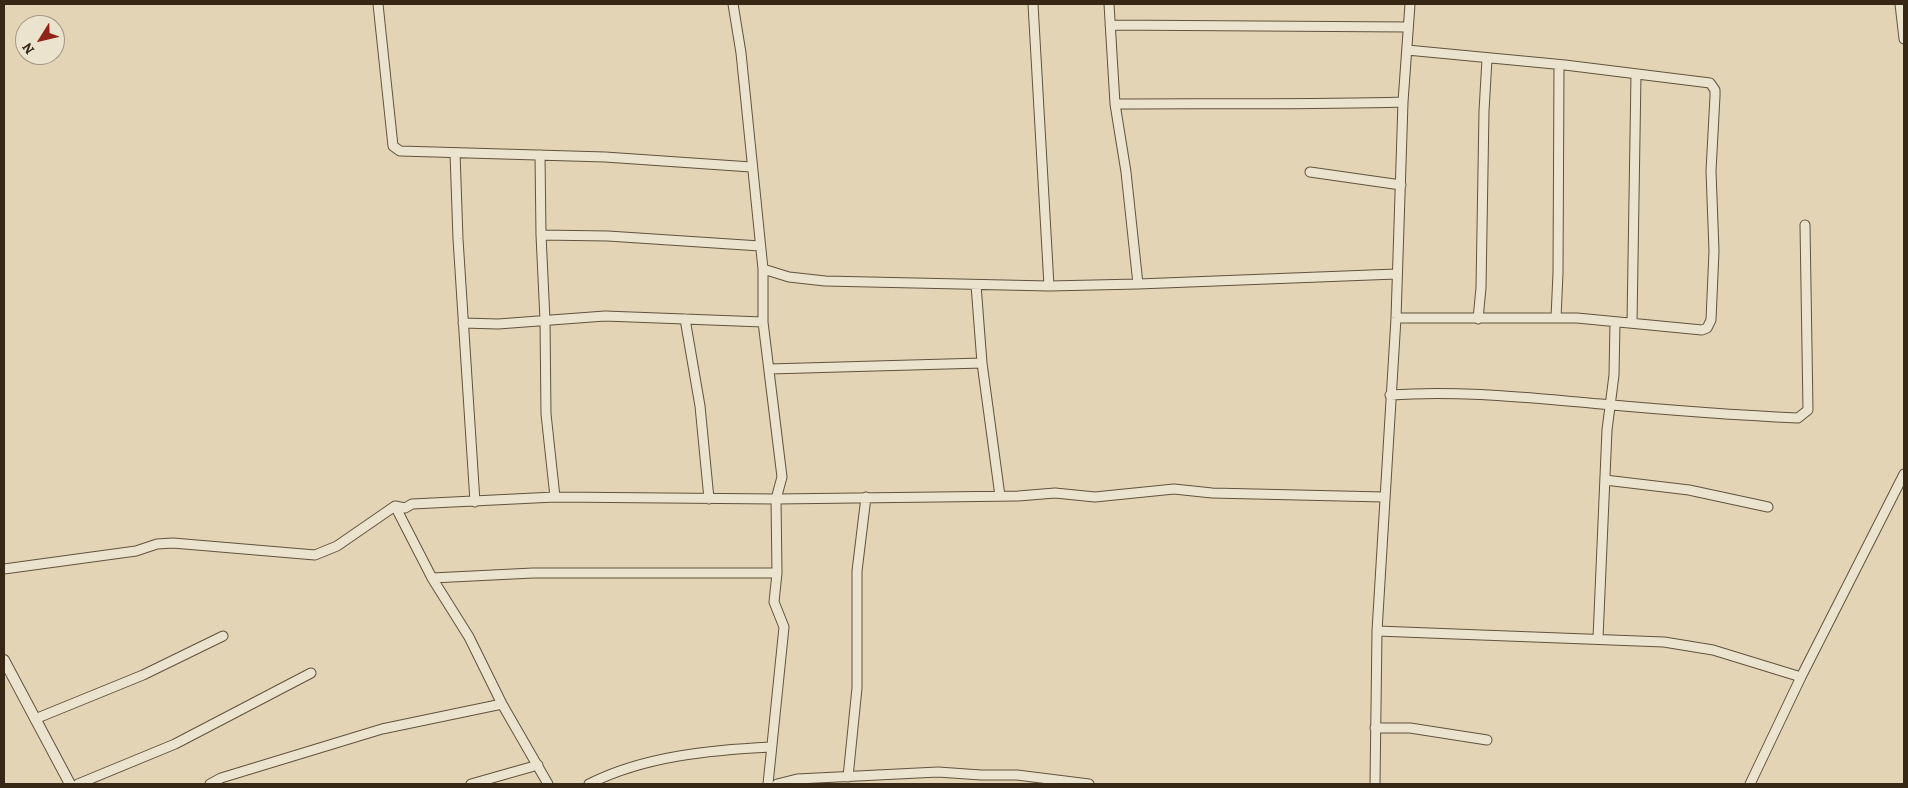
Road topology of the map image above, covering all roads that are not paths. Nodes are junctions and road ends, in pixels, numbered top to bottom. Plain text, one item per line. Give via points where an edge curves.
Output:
1 (378, 4) edge
2 (733, 4) edge
3 (1033, 4) edge
4 (1109, 4) edge
5 (1410, 4) edge
6 (1900, 4) edge
7 (1110, 25) junction
8 (1408, 27) junction
9 (1904, 39) edge
10 (1407, 50) junction
11 (1487, 59) junction
12 (1559, 64) junction
13 (1636, 74) junction
14 (1403, 102) junction
15 (1115, 104) junction
16 (455, 153) junction
17 (540, 155) junction
18 (751, 167) junction
19 (1310, 172) dead end
20 (1400, 185) junction
21 (1805, 224) dead end
22 (541, 235) junction
23 (760, 246) junction
24 (763, 269) junction
25 (1396, 274) junction
26 (1138, 284) junction
27 (976, 285) junction
28 (1049, 286) junction
29 (1396, 318) junction
30 (1478, 318) junction
31 (1556, 318) junction
32 (685, 319) junction
33 (546, 320) junction
34 (763, 322) junction
35 (1615, 322) junction
36 (463, 323) junction
37 (1632, 323) junction
38 (982, 363) junction
39 (769, 369) junction
40 (1390, 395) junction
41 (1609, 405) junction
42 (1904, 474) edge
43 (1605, 480) junction
44 (1000, 496) junction
45 (866, 497) junction
46 (555, 498) junction
47 (1384, 498) junction
48 (709, 499) junction
49 (776, 499) junction
50 (475, 502) junction
51 (395, 506) junction
52 (1768, 507) dead end
53 (4, 569) edge
54 (778, 573) junction
55 (432, 578) junction
56 (1377, 631) junction
57 (223, 636) dead end
58 (1598, 638) junction
59 (4, 662) edge
60 (311, 673) dead end
61 (1801, 677) junction
62 (502, 704) junction
63 (35, 720) junction
64 (1375, 728) junction
65 (1487, 740) dead end
66 (771, 746) junction
67 (538, 765) junction
68 (848, 777) junction
69 (70, 784) edge
70 (78, 784) edge
71 (210, 784) edge
72 (471, 784) edge
73 (548, 784) edge
74 (589, 784) edge
75 (768, 784) edge
76 (777, 784) edge
77 (1089, 784) edge
78 (1375, 784) edge
79 (1750, 784) edge

1 - 16 street via 393,146 400,151
2 - 18 street via 741,53
3 - 28 street
4 - 7 street
5 - 8 street
6 - 9 street
7 - 8 street
7 - 15 street
8 - 10 street
10 - 11 street
10 - 14 street
11 - 12 street
11 - 30 street
12 - 13 street
12 - 31 street
13 - 37 street
13 - 37 street via 1706,81 1715,90 1714,251 1711,324 1707,328
14 - 15 street
14 - 20 street
15 - 26 street
16 - 17 street
16 - 36 street
17 - 18 street
17 - 22 street
18 - 23 street
19 - 20 street
20 - 25 street
21 - 41 street via 1806,414 1798,418
22 - 23 street
22 - 33 street
23 - 24 street
24 - 27 street via 789,277 824,281
24 - 34 street
25 - 26 street
25 - 29 street
26 - 28 street
27 - 28 street
27 - 38 street
29 - 30 street
29 - 40 street
30 - 31 street
31 - 35 street
32 - 33 street via 605,316
32 - 34 street
32 - 48 street via 700,406
33 - 36 street
33 - 46 street via 546,414
34 - 39 street
35 - 37 street
35 - 41 street via 1614,375
36 - 50 street
38 - 39 street
38 - 44 street
39 - 49 street via 782,477
40 - 41 street via 1486,393
40 - 47 street
41 - 43 street
42 - 61 street
43 - 52 street via 1689,490
43 - 58 street
44 - 45 street
44 - 47 street via 1055,493 1095,497 1174,489
45 - 49 street
45 - 68 street via 857,571 857,688
46 - 48 street
46 - 50 street
47 - 56 street
48 - 49 street
49 - 54 street
50 - 51 street
51 - 53 street via 337,546 316,555 174,543
51 - 55 street
54 - 55 street via 534,573
54 - 66 street via 774,602 784,627
55 - 62 street via 469,637
56 - 58 street
56 - 64 street
57 - 63 street via 143,675
58 - 61 street via 1664,642 1713,650
59 - 63 street
60 - 70 street via 175,744
61 - 79 street
62 - 67 street
62 - 71 street via 382,729 287,756
63 - 69 street
64 - 65 street via 1410,728
64 - 78 street
66 - 74 street via 710,750 604,776
66 - 75 street
67 - 72 street
67 - 73 street
68 - 76 street via 797,779
68 - 77 street via 938,772 1017,775

